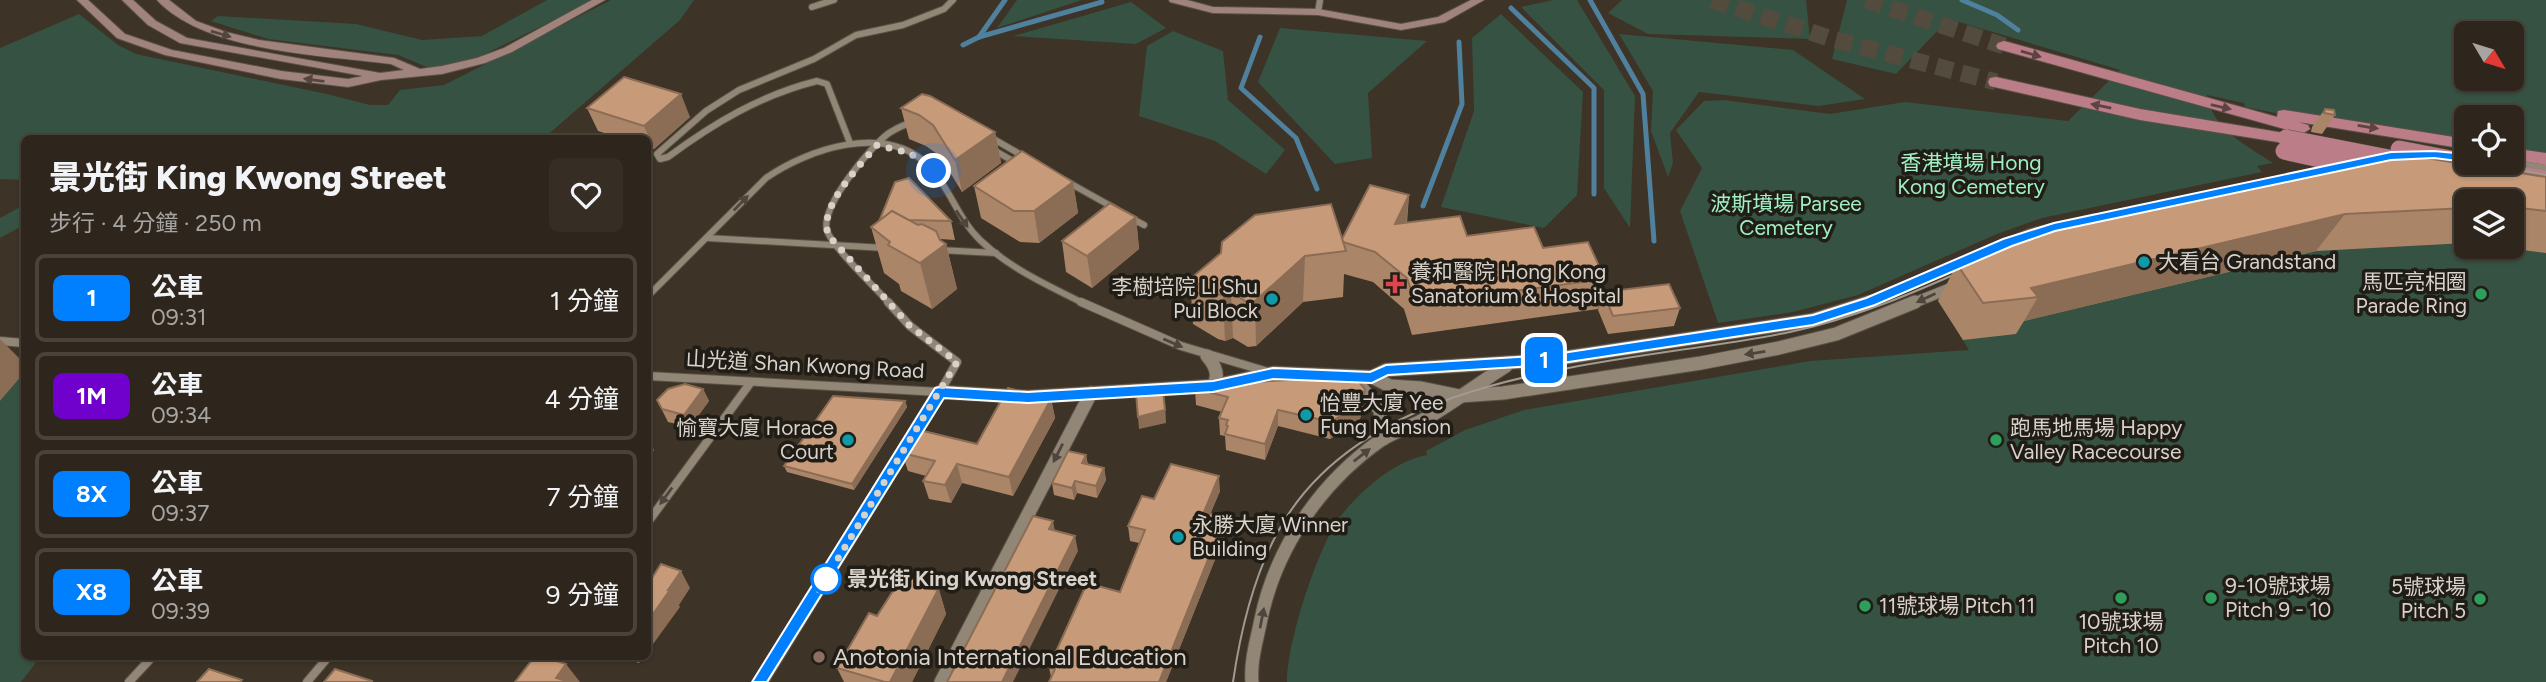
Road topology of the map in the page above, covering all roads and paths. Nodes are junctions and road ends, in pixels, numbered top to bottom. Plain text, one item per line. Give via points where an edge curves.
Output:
1 (82, 0) edge
2 (127, 0) edge
3 (162, 0) edge
4 (600, 0) edge
5 (834, 0) edge
6 (953, 0) edge
7 (1174, 0) edge
8 (1479, 0) edge
9 (1319, 6) edge
10 (812, 7) dead end
11 (2004, 46) tunnel mouth
12 (422, 73) junction
13 (381, 76) junction
14 (1996, 82) tunnel mouth
15 (2249, 113) junction
16 (922, 120) edge
17 (979, 131) edge
18 (2246, 134) junction
19 (2454, 142) edge
20 (850, 143) junction
21 (877, 145) junction
22 (989, 148) edge
23 (2524, 155) edge
24 (2454, 158) edge
25 (2454, 159) edge
26 (2546, 159) edge
27 (1037, 164) edge
28 (2524, 166) edge
29 (1023, 167) edge
30 (2322, 169) edge
31 (2546, 170) edge
32 (2524, 173) edge
33 (1060, 177) edge
34 (2546, 177) edge
35 (2418, 179) edge
36 (2546, 188) edge
37 (2105, 216) edge
38 (1144, 225) dead end
39 (707, 238) junction
40 (837, 246) junction
41 (893, 248) edge
42 (935, 250) edge
43 (996, 253) junction
44 (1970, 281) edge
45 (651, 293) edge
46 (0, 341) edge
47 (21, 342) edge
48 (1206, 356) junction
49 (1509, 364) junction
50 (1273, 373) junction
51 (651, 376) edge
52 (1372, 377) junction
53 (1352, 378) junction
54 (751, 382) junction
55 (1213, 386) junction
56 (940, 392) junction
57 (1091, 393) junction
58 (1460, 396) junction
59 (1383, 439) junction
60 (651, 518) edge
61 (149, 660) edge
62 (326, 660) edge
63 (129, 682) edge
64 (307, 682) edge
65 (761, 682) edge
66 (941, 682) edge
67 (1252, 682) edge

13 -> 1 main road via 348,83 314,80 169,53 121,36
2 - 13 main road via 152,23 184,41
3 -> 12 main road via 192,23 223,35 394,61
4 - 12 main road via 494,56
5 - 10 street
6 - 20 street via 944,9 903,26 862,33 814,59 759,80 720,101 657,154 660,159 668,158 744,108 817,81 827,84
7 - 9 main road via 1221,10
8 - 9 main road via 1441,20 1410,27
11 -> 15 highway
12 - 13 main road
18 -> 14 highway
15 -> 19 highway
15 - 24 highway, bridge via 2302,129
16 - 21 street via 901,126
17 - 27 street
18 - 35 highway, bridge via 2284,151
18 - 36 highway, bridge
20 - 21 street
39 -> 20 street via 787,162 817,149
21 - 40 street via 827,215 825,228
21 -> 43 street via 910,153 927,163 960,217
22 - 29 street
23 - 26 highway
25 - 30 street via 2391,156
28 - 31 street
32 - 34 highway
33 - 38 street
37 - 49 street via 2030,234 1870,302 1813,320
39 - 40 street
39 - 45 street
40 - 41 street
40 - 56 street via 910,326 957,362
42 - 43 street
43 -> 48 street via 1101,311
44 -> 58 street via 1888,316 1771,351
46 - 47 street
48 - 50 street
48 - 55 street via 1217,371
49 - 52 street via 1386,370
49 - 58 street
50 - 53 street, 山光道 Shan Kwong Road
50 - 55 street, 山光道 Shan Kwong Road
51 - 54 street, 山光道 Shan Kwong Road
52 - 53 street, 山光道 Shan Kwong Road
52 - 58 street, 山光道 Shan Kwong Road via 1390,386
53 - 59 street via 1380,410
54 - 56 street, 山光道 Shan Kwong Road
54 -> 60 street
55 - 57 street, 山光道 Shan Kwong Road
56 - 57 street, 山光道 Shan Kwong Road via 1028,397
56 - 65 street
57 -> 66 street
58 - 59 street
67 -> 59 street via 1265,601 1281,555 1342,471
61 - 63 street
62 - 64 street

